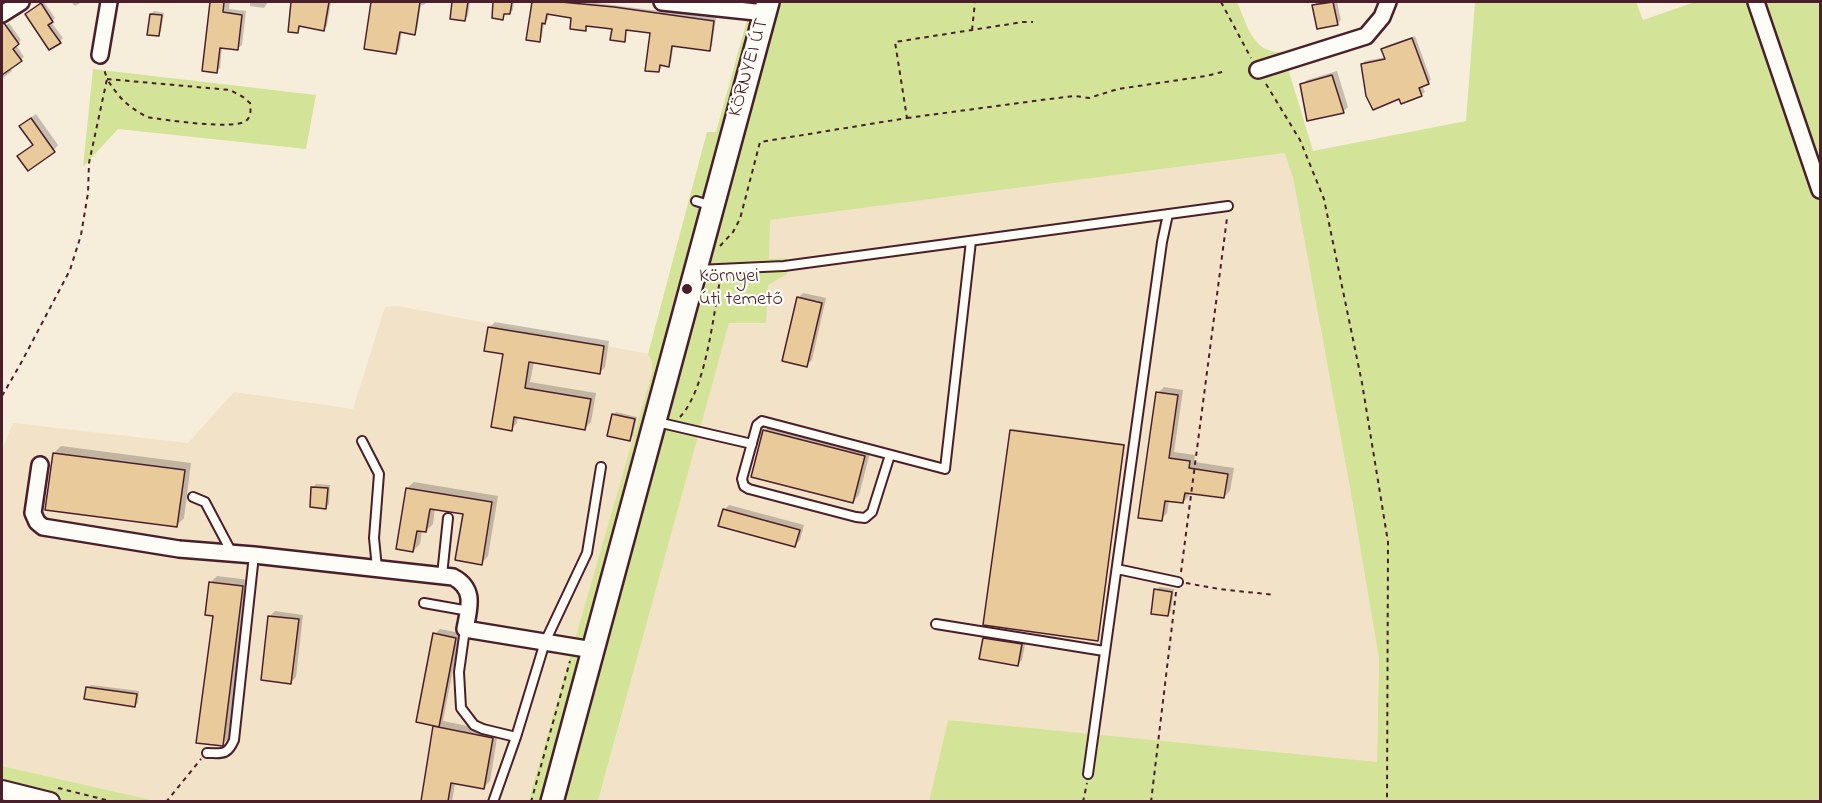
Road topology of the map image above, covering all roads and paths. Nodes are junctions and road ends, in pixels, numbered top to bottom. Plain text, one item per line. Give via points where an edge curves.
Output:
1 (21, 2) edge
2 (109, 2) edge
3 (662, 2) edge
4 (975, 2) edge
5 (1221, 2) edge
6 (1389, 2) edge
7 (1756, 2) edge
8 (766, 7) edge
9 (2, 14) edge
10 (1033, 22) dead end
11 (972, 30) junction
12 (100, 55) joint
13 (1258, 70) junction
14 (1226, 71) dead end
15 (107, 79) junction
16 (907, 118) junction
17 (1821, 190) edge
18 (1228, 206) joint
19 (1168, 214) junction
20 (741, 219) dead end
21 (970, 241) junction
22 (722, 269) junction
23 (694, 270) junction
24 (2, 396) edge
25 (663, 423) junction
26 (362, 441) dead end
27 (752, 444) junction
28 (890, 455) junction
29 (40, 465) dead end
30 (601, 467) dead end
31 (193, 497) dead end
32 (448, 518) dead end
33 (232, 554) junction
34 (254, 555) junction
35 (377, 568) junction
36 (1117, 569) junction
37 (442, 575) junction
38 (1178, 582) junction
39 (1275, 594) dead end
40 (424, 603) dead end
41 (469, 611) junction
42 (936, 624) dead end
43 (465, 629) junction
44 (545, 642) junction
45 (593, 650) junction
46 (1104, 651) junction
47 (516, 737) junction
48 (207, 753) joint
49 (1088, 774) joint
50 (2, 790) edge
51 (50, 801) edge
52 (166, 801) edge
53 (494, 801) edge
54 (552, 801) edge
55 (1083, 801) edge
56 (1151, 801) edge
57 (1387, 801) edge

1 - 9 street
2 - 12 street
3 - 8 street
4 - 11 path
5 - 13 path
6 - 13 street via 1366,36
7 - 17 street
8 - 23 main road, KÖRNYEI ÚT via 731,135 704,203
10 - 11 path
11 - 16 path via 895,42
12 - 15 path
13 - 57 path via 1300,140 1324,199 1362,383 1388,542
14 - 16 path via 1118,89 1089,98 1075,96
15 - 15 path via 230,90 250,104 250,115 236,125 147,117 118,97
15 - 24 path via 89,163 81,235 70,270
16 - 20 path via 760,142
18 - 19 lane
18 - 38 path
19 - 21 lane
19 - 36 lane
21 - 22 lane via 784,266
21 - 28 lane via 945,469
22 - 23 lane
22 - 25 path via 694,395 687,410
23 - 25 main road, KÖRNYEI ÚT
25 - 27 lane
25 - 45 main road, KÖRNYEI ÚT
26 - 35 lane via 379,474 374,538
27 - 28 lane via 762,421
27 - 28 lane via 742,479 744,486 865,518 872,512
29 - 33 street via 33,513 43,527
30 - 44 lane via 587,553
31 - 33 lane via 205,502
32 - 37 lane
33 - 34 street
34 - 35 street
34 - 48 lane via 234,740 224,753
35 - 37 street
36 - 38 lane
36 - 46 lane
37 - 41 street via 464,585
38 - 39 path
38 - 56 path
40 - 41 lane
41 - 43 street
42 - 46 lane
43 - 44 street
43 - 47 lane via 459,672 461,708 483,729
44 - 45 street
44 - 47 lane
45 - 54 main road, KÖRNYEI ÚT
46 - 49 lane
47 - 53 lane
48 - 52 path
49 - 55 path
50 - 51 street

